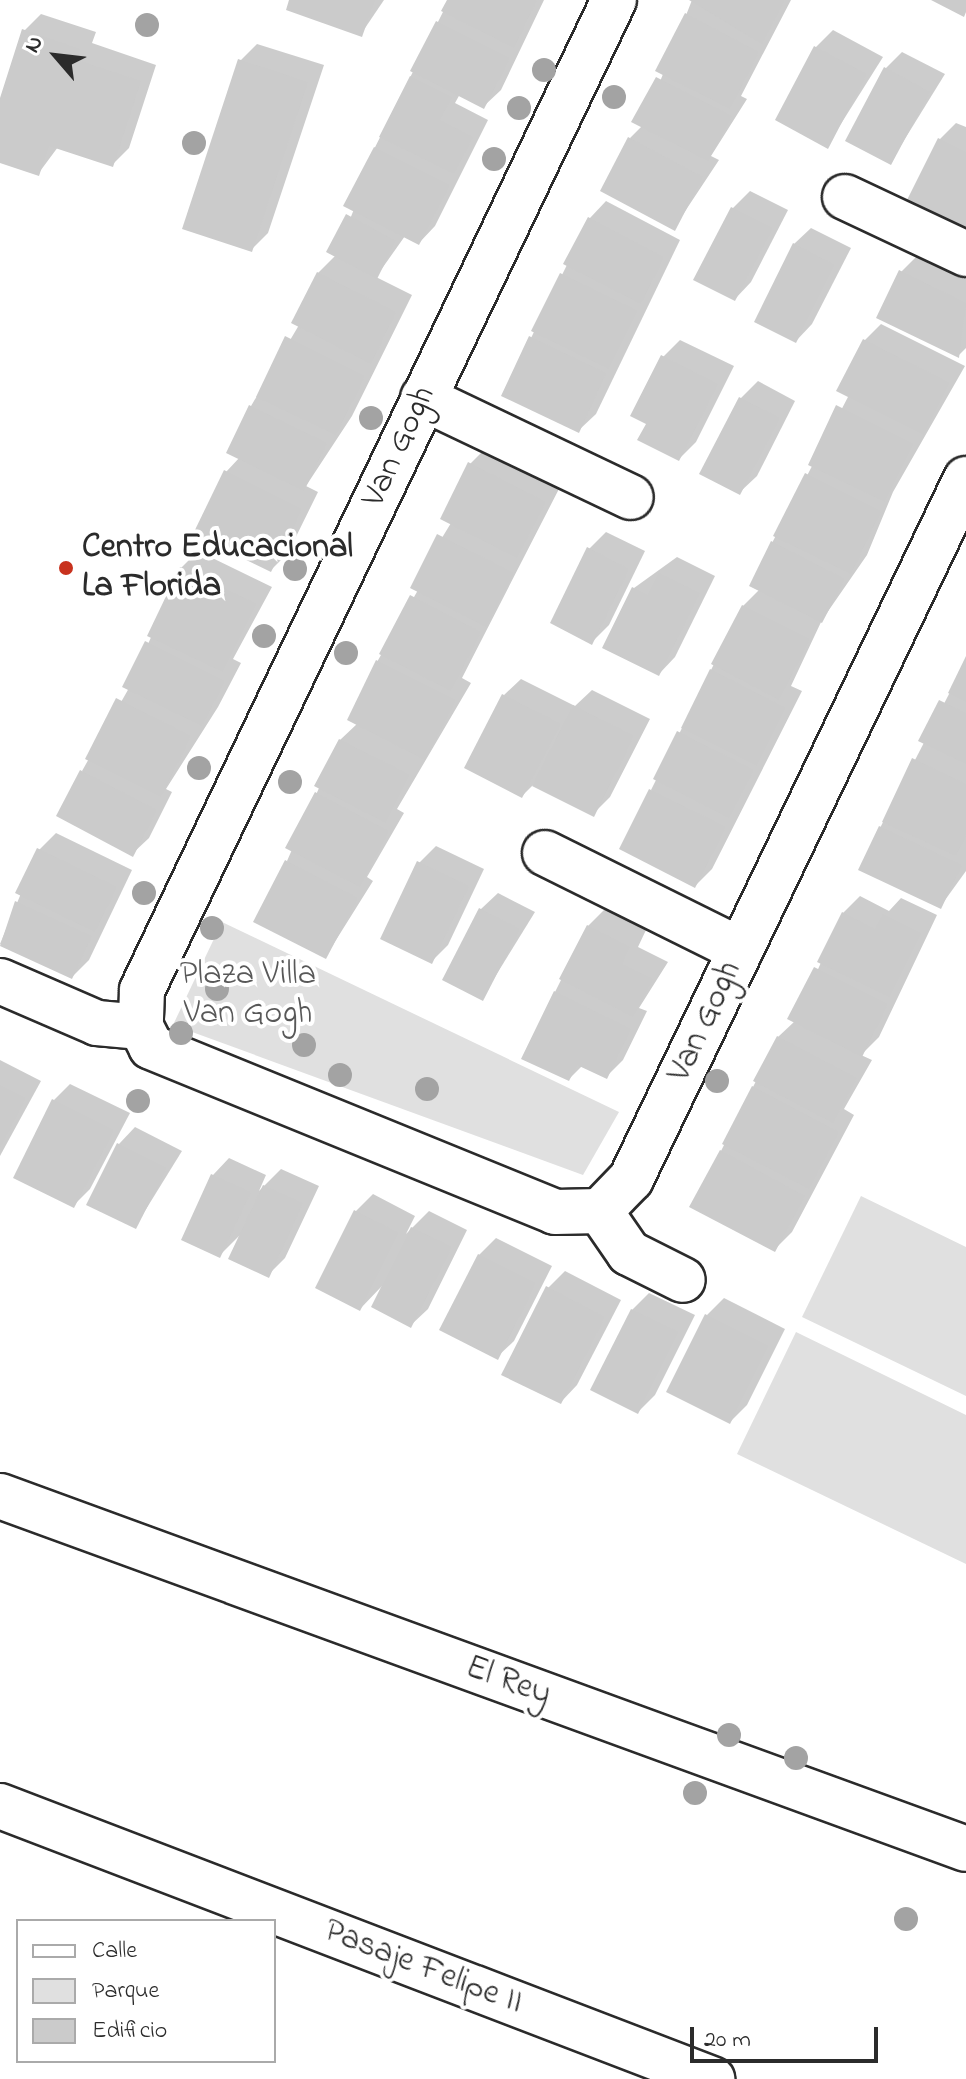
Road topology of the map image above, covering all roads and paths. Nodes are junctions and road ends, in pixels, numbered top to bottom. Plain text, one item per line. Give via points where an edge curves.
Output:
1 (614, 0) edge
2 (845, 197) dead end
3 (966, 254) edge
4 (423, 398) junction
5 (966, 479) edge
6 (631, 497) dead end
7 (545, 853) dead end
8 (740, 950) junction
9 (0, 981) edge
10 (141, 1027) junction
11 (600, 1211) junction
12 (683, 1280) dead end
13 (0, 1496) edge
14 (50, 1515) junction
15 (0, 1524) edge
16 (0, 1806) edge
17 (966, 1849) edge
18 (712, 2079) edge

1 - 4 street, Van Gogh
2 - 3 street
4 - 6 street
4 - 10 street, Van Gogh via 142,990
5 - 8 street, Van Gogh
7 - 8 street
8 - 11 street, Van Gogh via 631,1179
9 - 10 street via 97,1023
10 - 11 street via 168,1060 555,1212
11 - 12 street via 629,1253
13 - 14 street, El Rey
14 - 15 street
14 - 17 street, El Rey
16 - 18 street, Pasaje Felipe II

